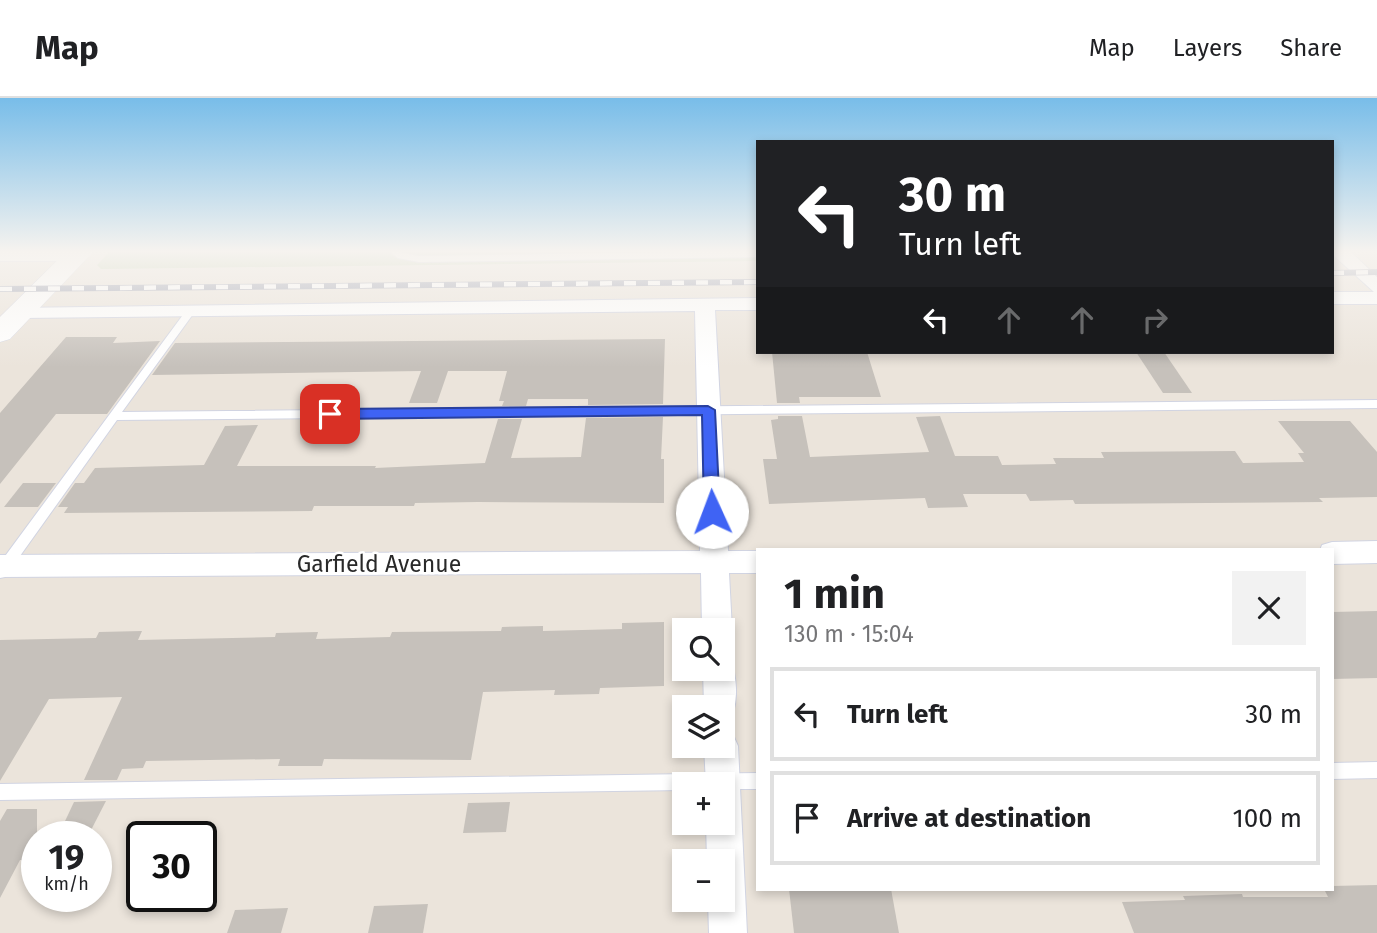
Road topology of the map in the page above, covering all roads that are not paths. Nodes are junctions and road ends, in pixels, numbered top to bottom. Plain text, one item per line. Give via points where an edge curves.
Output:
1 (43, 289) edge
2 (1334, 298) edge
3 (1377, 298) edge
4 (756, 304) edge
5 (705, 305) junction
6 (191, 310) junction
7 (20, 312) junction
8 (0, 332) edge
9 (1377, 404) edge
10 (708, 410) junction
11 (114, 416) junction
12 (1377, 552) edge
13 (1334, 553) edge
14 (714, 562) junction
15 (756, 562) edge
16 (2, 568) edge
17 (716, 618) edge
18 (1377, 770) edge
19 (1334, 771) edge
20 (756, 782) edge
21 (735, 783) edge
22 (672, 785) edge
23 (0, 792) edge
24 (725, 835) edge
25 (728, 933) edge

1 - 7 main road
2 - 3 street
4 - 5 street
5 - 6 street
5 - 10 street
6 - 7 street
6 - 11 lane
7 - 8 main road
9 - 10 lane
10 - 11 lane
10 - 14 street
11 - 16 lane
12 - 13 street
14 - 15 street, Garfield Avenue
14 - 16 street, Garfield Avenue
14 - 17 street
18 - 19 lane
20 - 21 lane
22 - 23 lane
24 - 25 street

